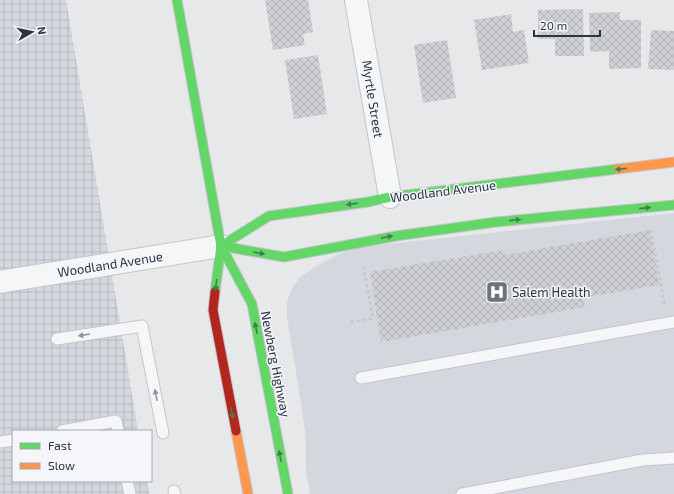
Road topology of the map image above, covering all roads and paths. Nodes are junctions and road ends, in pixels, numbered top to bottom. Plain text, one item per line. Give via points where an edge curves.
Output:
1 (176, 0) edge
2 (356, 0) edge
3 (674, 162) edge
4 (390, 197) junction
5 (674, 205) edge
6 (646, 208) junction
7 (359, 243) junction
8 (220, 246) junction
9 (0, 282) edge
10 (350, 322) dead end
11 (671, 322) edge
12 (57, 339) dead end
13 (361, 378) dead end
14 (67, 430) edge
15 (118, 430) edge
16 (163, 434) dead end
17 (12, 440) edge
18 (0, 442) edge
19 (674, 458) edge
20 (127, 482) edge
21 (130, 494) edge
22 (248, 494) edge
23 (288, 494) edge
24 (462, 494) edge

1 - 8 main road, Newberg Highway
2 - 4 street, Myrtle Street
3 -> 4 main road, Woodland Avenue
4 -> 8 main road, Woodland Avenue via 269,216
5 - 6 main road, Woodland Avenue
7 -> 6 main road, Woodland Avenue via 496,222
6 - 11 path
8 -> 7 main road, Woodland Avenue via 284,257
7 - 10 path via 373,318
8 - 9 street, Woodland Avenue
8 -> 22 main road, Newberg Highway via 213,310
23 -> 8 main road, Newberg Highway via 252,304
11 - 13 lane
16 -> 12 lane via 142,326
14 - 15 lane via 116,421
17 - 18 lane
19 - 24 lane via 643,460
20 - 21 lane

